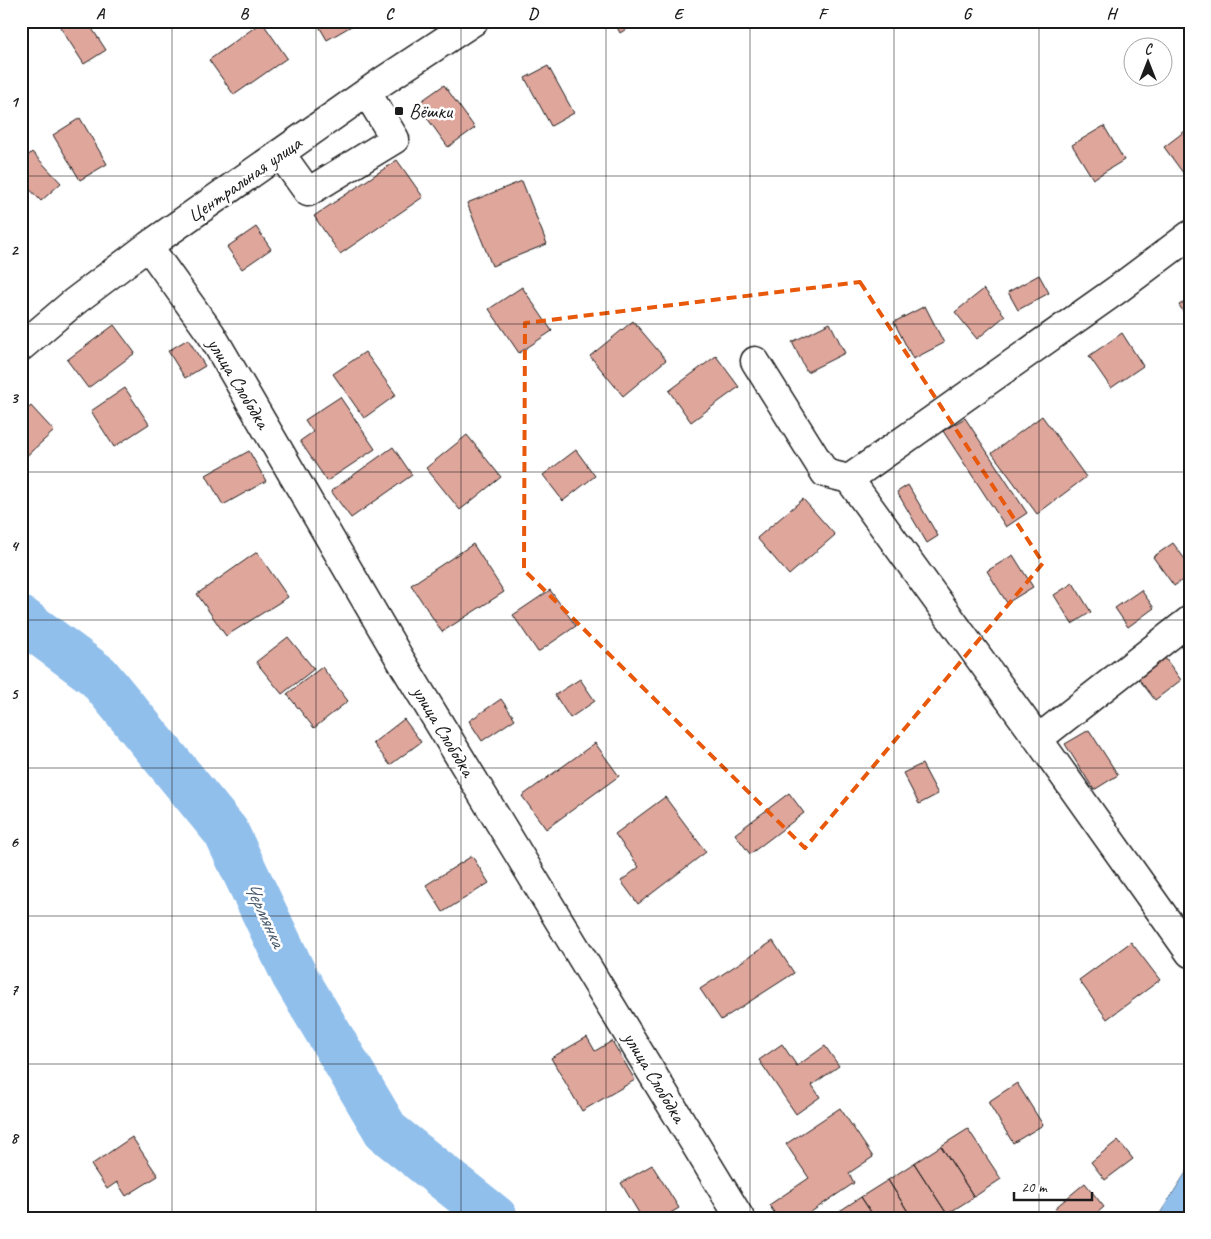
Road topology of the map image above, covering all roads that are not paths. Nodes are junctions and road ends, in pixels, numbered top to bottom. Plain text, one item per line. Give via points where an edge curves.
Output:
1 (474, 21) edge
2 (367, 93) junction
3 (280, 153) junction
4 (1190, 235) edge
5 (148, 246) junction
6 (21, 347) edge
7 (755, 361) dead end
8 (849, 479) junction
9 (1190, 620) edge
10 (1038, 739) junction
11 (1190, 953) edge
12 (740, 1218) edge

1 - 2 street, Центральная улица
2 - 3 street, Центральная улица
2 - 3 street via 394,139 308,192
3 - 5 street, Центральная улица
4 - 8 street
5 - 6 street, Центральная улица
5 - 12 street, улица Слободка via 211,334 400,659
7 - 8 street via 825,473
8 - 10 street
9 - 10 street
10 - 11 street

